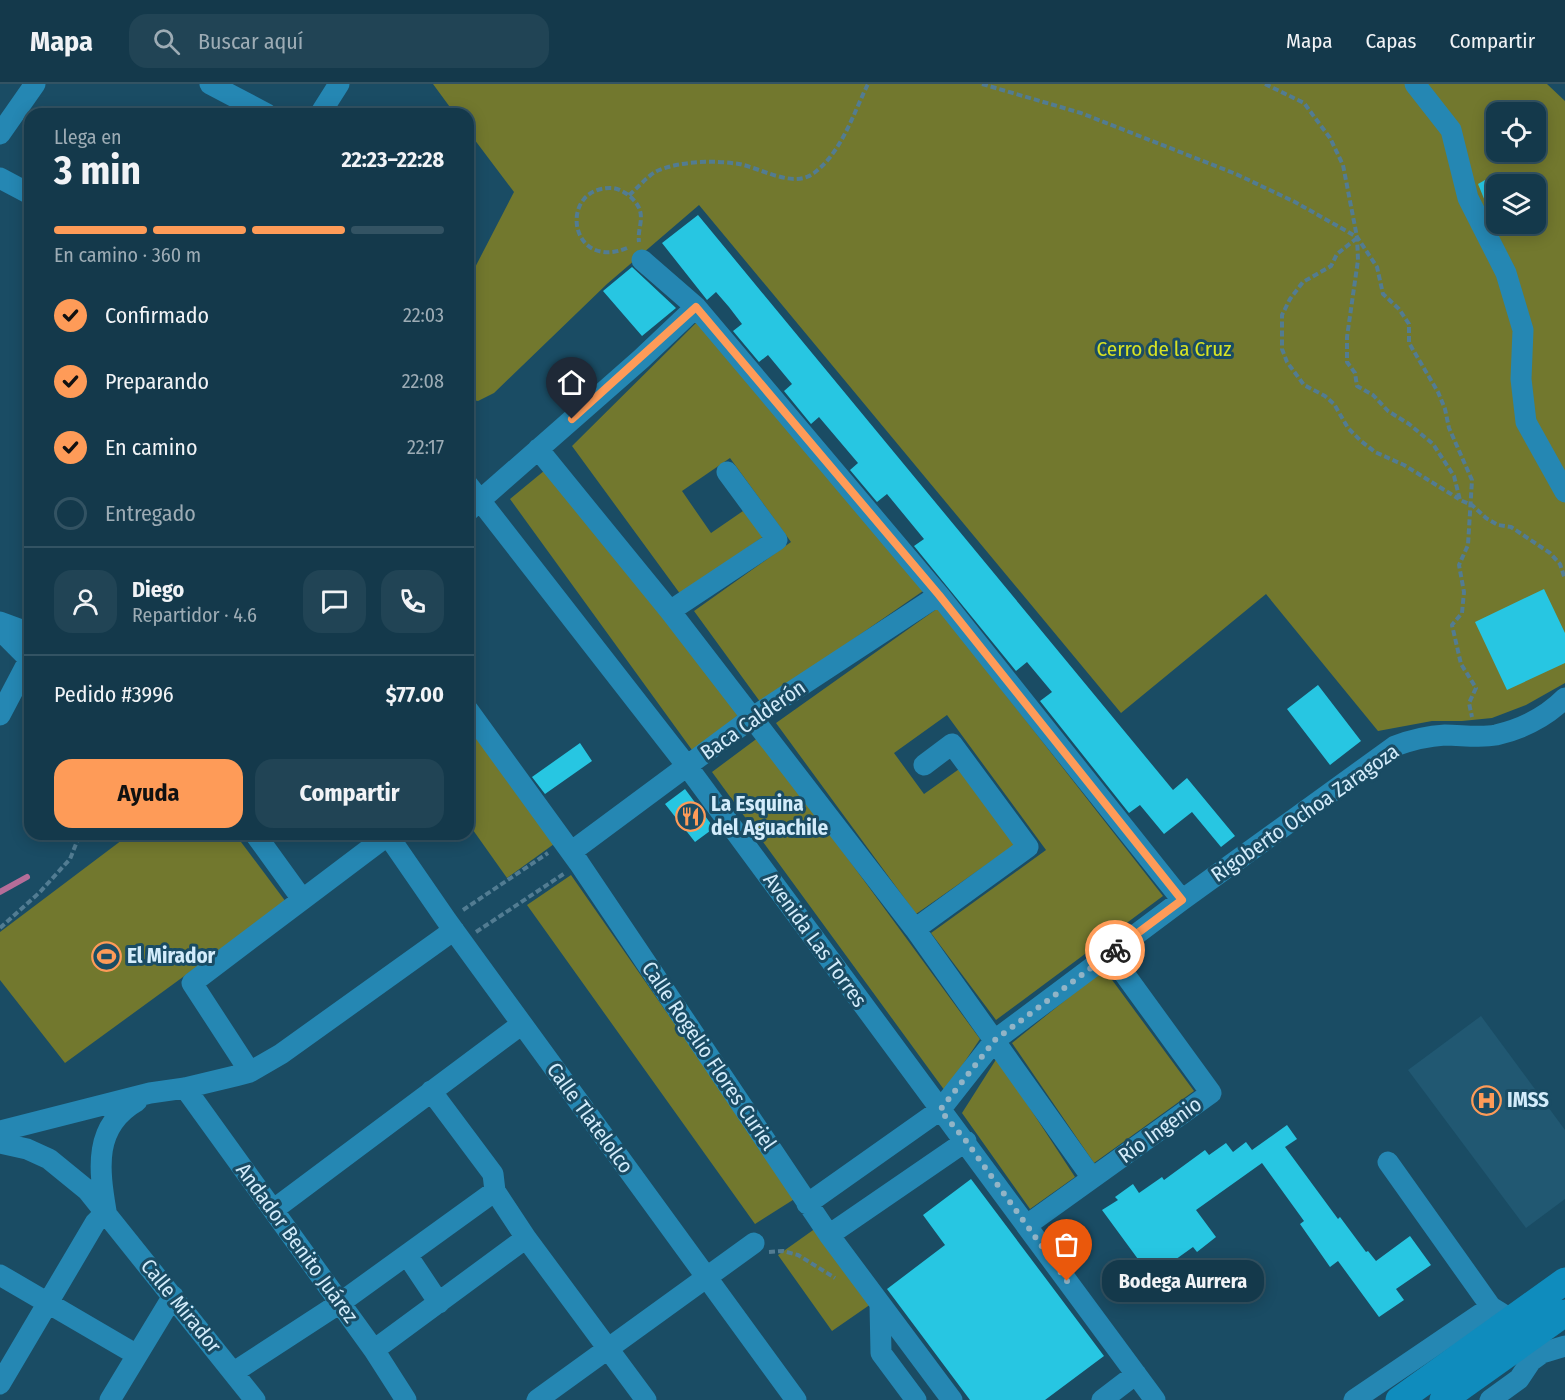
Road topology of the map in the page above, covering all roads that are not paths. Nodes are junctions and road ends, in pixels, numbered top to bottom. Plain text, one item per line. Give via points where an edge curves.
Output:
1 (35, 84) edge
2 (210, 84) edge
3 (339, 84) edge
4 (1415, 84) edge
5 (256, 108) edge
6 (324, 108) edge
7 (0, 134) edge
8 (0, 178) edge
9 (24, 191) edge
10 (642, 260) dead end
11 (696, 307) junction
12 (538, 449) junction
13 (727, 472) dead end
14 (1565, 492) edge
15 (474, 497) edge
16 (474, 501) edge
17 (939, 595) junction
18 (670, 611) junction
19 (0, 622) edge
20 (0, 630) edge
21 (24, 631) edge
22 (24, 653) edge
23 (24, 670) edge
24 (1565, 698) edge
25 (0, 715) edge
26 (753, 717) junction
27 (474, 718) edge
28 (924, 765) dead end
29 (687, 766) junction
30 (259, 840) edge
31 (380, 840) edge
32 (391, 840) edge
33 (571, 853) junction
34 (302, 899) junction
35 (1182, 900) junction
36 (915, 929) junction
37 (455, 931) junction
38 (1110, 954) junction
39 (522, 1024) junction
40 (995, 1040) junction
41 (250, 1072) junction
42 (185, 1088) junction
43 (431, 1091) junction
44 (150, 1093) junction
45 (940, 1110) junction
46 (0, 1131) edge
47 (966, 1141) junction
48 (0, 1143) edge
49 (1388, 1162) dead end
50 (1092, 1178) junction
51 (495, 1191) junction
52 (807, 1204) junction
53 (273, 1210) junction
54 (106, 1212) junction
55 (1027, 1225) junction
56 (829, 1235) junction
57 (526, 1238) junction
58 (754, 1243) road end
59 (406, 1256) junction
60 (0, 1275) edge
61 (707, 1277) junction
62 (1565, 1281) edge
63 (173, 1296) junction
64 (48, 1303) junction
65 (340, 1303) junction
66 (439, 1303) junction
67 (880, 1304) junction
68 (1501, 1313) junction
69 (1556, 1326) edge
70 (374, 1350) junction
71 (608, 1350) junction
72 (1492, 1351) junction
73 (137, 1355) junction
74 (234, 1372) junction
75 (1136, 1374) junction
76 (0, 1384) edge
77 (1107, 1398) edge
78 (1497, 1398) edge
79 (110, 1400) edge
80 (255, 1400) edge
81 (406, 1400) edge
82 (537, 1400) edge
83 (646, 1400) edge
84 (796, 1400) edge
85 (916, 1400) edge
86 (952, 1400) edge
87 (1155, 1400) edge
88 (1354, 1400) edge
89 (1399, 1400) edge
90 (1443, 1400) edge

1 - 7 street
2 - 5 street
3 - 6 street
4 - 14 street via 1451,130 1468,198 1506,273 1524,330 1521,379 1526,422
8 - 9 street
10 - 11 street
11 - 12 street
11 - 17 street
12 - 15 street
12 - 18 street
13 - 18 street via 777,540
16 - 29 street, Avenida Las Torres
17 - 26 street, Baca Calderón
17 - 35 street
18 - 26 street
19 - 21 street
20 - 22 street
23 - 25 street
24 - 35 street, Rigoberto Ochoa Zaragoza via 1529,725 1494,735 1442,735 1395,746
26 - 29 street, Baca Calderón
26 - 36 street
27 - 33 street, Calle Rogelio Flores Curiel
28 - 36 street via 952,744 1028,847
29 - 33 street, Baca Calderón
29 - 45 street, Avenida Las Torres
30 - 34 street
31 - 34 street
32 - 37 street, Calle Tlatelolco
33 - 52 street, Calle Rogelio Flores Curiel
34 - 41 street via 192,983
35 - 38 street, Rigoberto Ochoa Zaragoza
36 - 40 street
37 - 39 street, Calle Tlatelolco
37 - 41 street
38 - 40 street, Rigoberto Ochoa Zaragoza
38 - 50 street, Río Ingenio via 1211,1093
39 - 43 street
39 - 61 street, Calle Tlatelolco
40 - 45 street, Rigoberto Ochoa Zaragoza
40 - 50 street
41 - 42 street
42 - 44 street
42 - 53 street, Andador Benito Juárez
43 - 51 street via 493,1174
43 - 53 street
44 - 46 street
44 - 54 street, Calle Mirador via 117,1115 107,1132 101,1153
45 - 47 street, Avenida Las Torres
45 - 52 street, Rigoberto Ochoa Zaragoza
47 - 55 street, Avenida Las Torres
47 - 56 street
48 - 54 street, Calle Mirador via 49,1159 80,1183
49 - 68 street
50 - 55 street, Río Ingenio
51 - 57 street
51 - 59 street
52 - 56 street, Calle Rogelio Flores Curiel
53 - 65 street, Andador Benito Juárez
54 - 63 street, Calle Mirador
54 - 64 street via 95,1222
55 - 75 street, Avenida Las Torres
56 - 67 street, Calle Rogelio Flores Curiel
57 - 66 street
57 - 71 street
58 - 61 street
59 - 65 street
59 - 66 street
60 - 64 street
61 - 71 street
61 - 84 street, Calle Tlatelolco
62 - 69 main road
63 - 73 street
63 - 74 street, Calle Mirador
64 - 73 street
64 - 76 street
65 - 70 street, Andador Benito Juárez
65 - 74 street
66 - 70 street
67 - 85 street via 881,1353
67 - 86 street, Calle Rogelio Flores Curiel
68 - 69 main road
68 - 72 main road
68 - 88 street
69 - 72 main road
69 - 78 street via 1542,1353
70 - 81 street, Andador Benito Juárez
71 - 82 street
71 - 83 street
72 - 78 street
72 - 89 main road
72 - 90 main road
73 - 79 street
74 - 80 street, Calle Mirador
75 - 77 street
75 - 87 street, Avenida Las Torres

